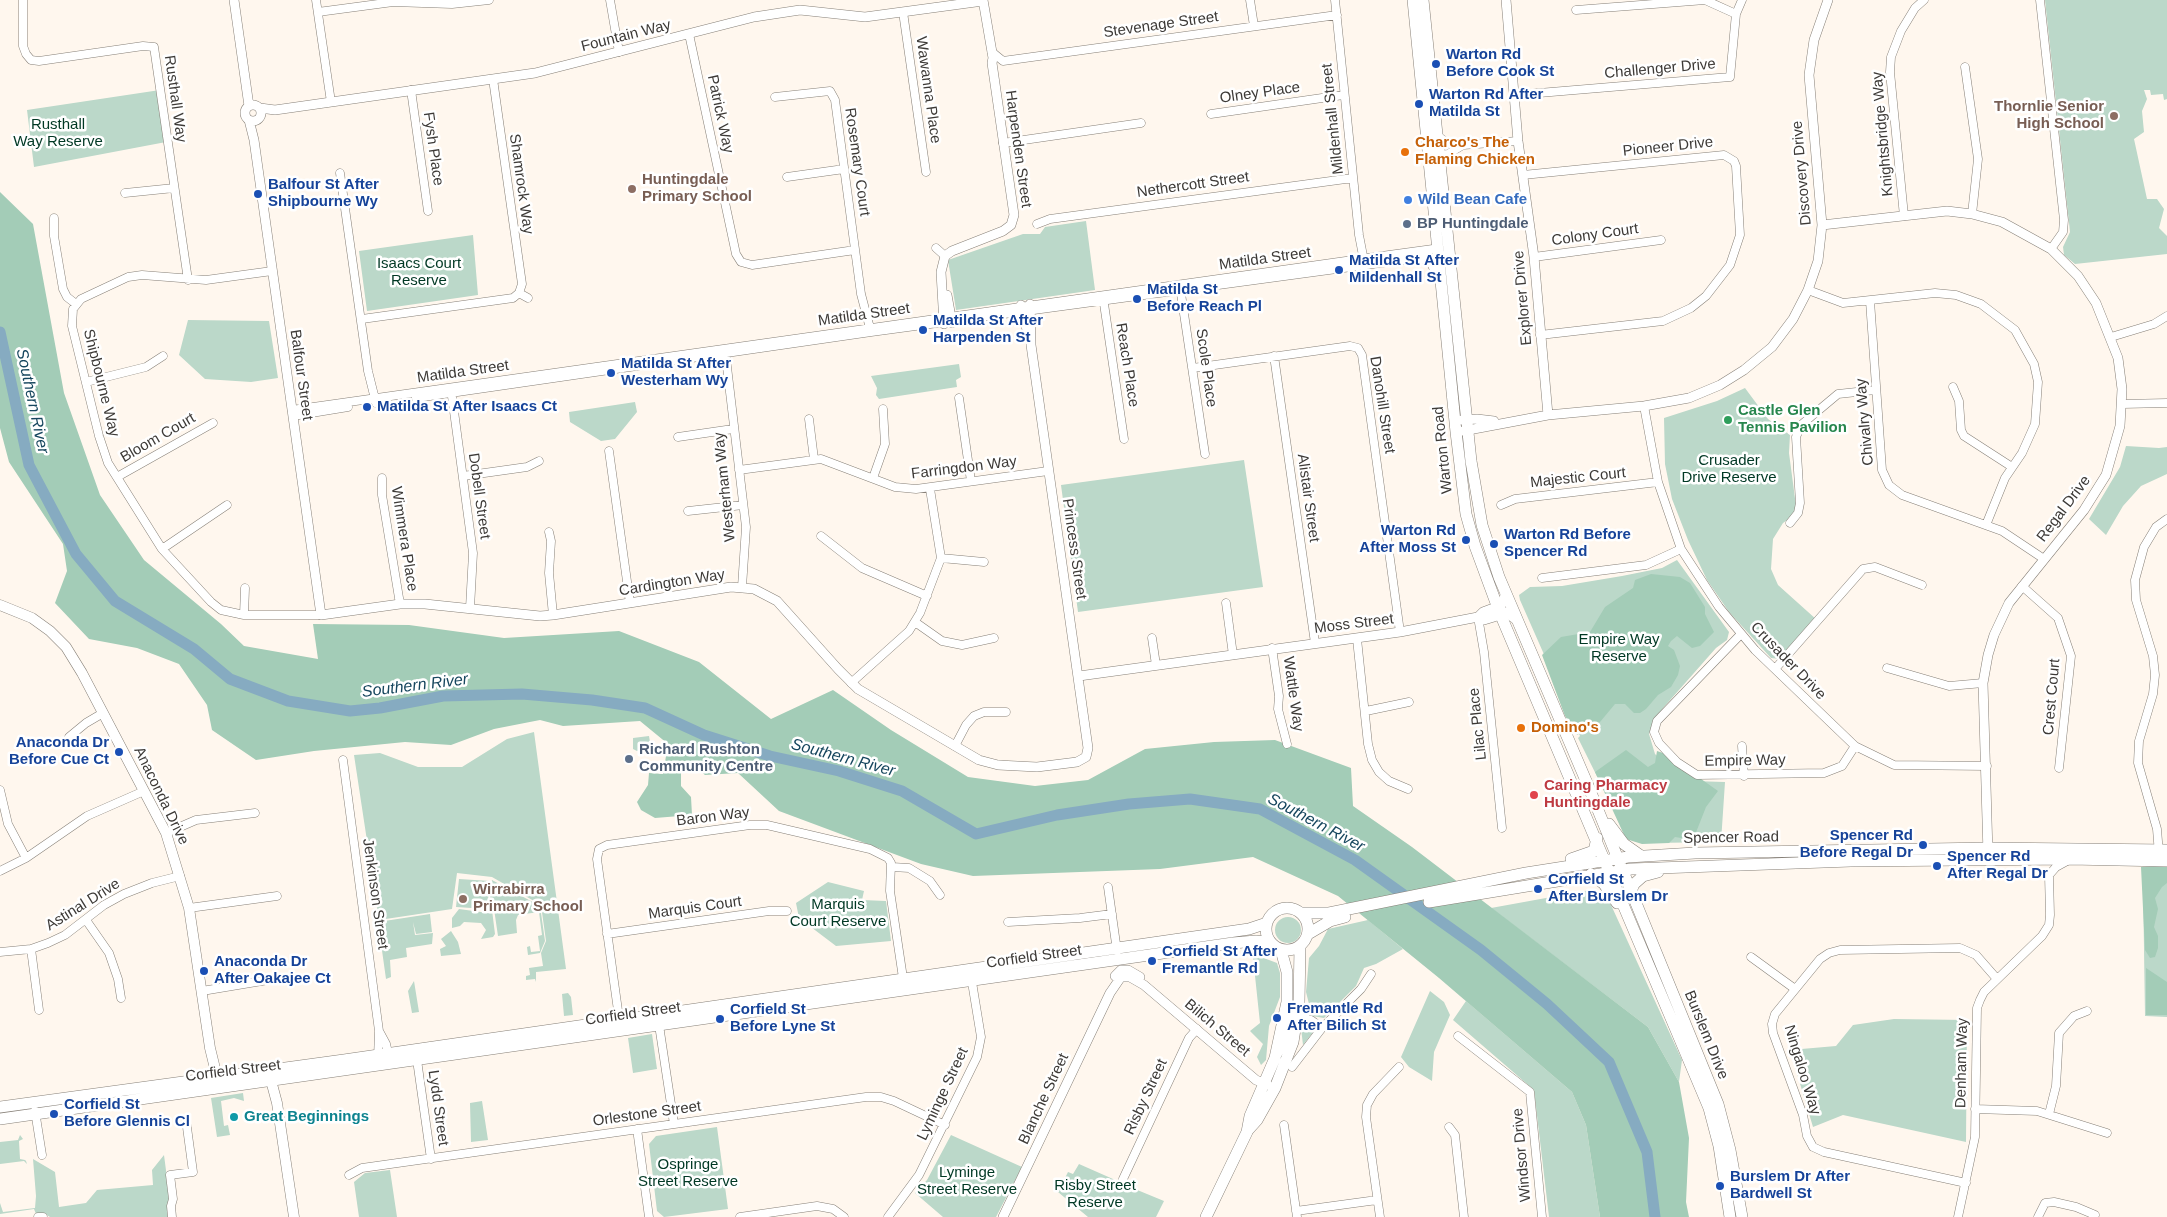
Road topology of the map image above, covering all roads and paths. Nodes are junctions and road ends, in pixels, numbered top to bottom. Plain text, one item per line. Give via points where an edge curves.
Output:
1 (23, 0) edge
2 (234, 0) edge
3 (316, 0) edge
4 (490, 0) edge
5 (610, 0) edge
6 (983, 0) edge
7 (1250, 0) edge
8 (1335, 0) edge
9 (1413, 0) edge
10 (1424, 0) edge
11 (1506, 0) edge
12 (1742, 0) edge
13 (1828, 0) edge
14 (1924, 0) edge
15 (2040, 0) edge
16 (1576, 10) dead end
17 (318, 12) junction
18 (904, 12) junction
19 (1736, 14) junction
20 (1336, 15) junction
21 (1254, 26) junction
22 (689, 34) junction
23 (988, 36) junction
24 (619, 52) junction
25 (992, 52) junction
26 (992, 63) junction
27 (1965, 67) dead end
28 (492, 79) junction
29 (411, 90) junction
30 (1343, 95) junction
31 (1515, 95) junction
32 (775, 97) dead end
33 (331, 102) junction
34 (255, 112) junction
35 (1211, 114) dead end
36 (1141, 124) dead end
37 (1434, 129) junction
38 (1518, 141) junction
39 (1003, 143) junction
40 (1463, 145) junction
41 (1435, 155) junction
42 (1436, 169) junction
43 (844, 170) junction
44 (926, 172) dead end
45 (340, 173) dead end
46 (1523, 175) junction
47 (787, 177) dead end
48 (1353, 178) junction
49 (174, 188) junction
50 (125, 193) dead end
51 (428, 211) dead end
52 (1972, 214) junction
53 (1904, 216) junction
54 (54, 218) dead end
55 (1038, 224) dead end
56 (1822, 225) junction
57 (1449, 232) junction
58 (1661, 240) dead end
59 (936, 248) dead end
60 (2051, 249) junction
61 (855, 250) junction
62 (1439, 252) junction
63 (945, 256) junction
64 (1421, 257) junction
65 (1534, 257) junction
66 (1362, 261) junction
67 (272, 271) junction
68 (188, 280) junction
69 (1442, 282) junction
70 (1180, 288) junction
71 (1808, 290) junction
72 (519, 293) junction
73 (528, 298) dead end
74 (1103, 298) junction
75 (1870, 301) junction
76 (76, 304) junction
77 (1026, 308) junction
78 (1457, 313) junction
79 (2167, 316) edge
80 (362, 319) junction
81 (948, 321) junction
82 (867, 330) junction
83 (1540, 335) junction
84 (2112, 337) junction
85 (722, 352) junction
86 (163, 356) dead end
87 (1274, 356) junction
88 (1193, 368) junction
89 (86, 382) junction
90 (1954, 387) dead end
91 (1875, 390) junction
92 (451, 391) junction
93 (959, 398) dead end
94 (373, 401) junction
95 (2167, 403) edge
96 (2122, 404) junction
97 (1644, 406) junction
98 (883, 409) dead end
99 (293, 413) junction
100 (1548, 415) junction
101 (809, 418) dead end
102 (213, 422) dead end
103 (1468, 424) junction
104 (1455, 426) junction
105 (733, 429) junction
106 (678, 437) dead end
107 (1124, 439) dead end
108 (608, 451) dead end
109 (1205, 454) dead end
110 (814, 459) junction
111 (539, 461) dead end
112 (2012, 467) junction
113 (740, 470) junction
114 (1048, 471) junction
115 (463, 476) junction
116 (117, 477) junction
117 (382, 478) dead end
118 (873, 478) junction
119 (971, 481) junction
120 (1658, 482) junction
121 (930, 489) junction
122 (1501, 504) dead end
123 (227, 505) dead end
124 (743, 505) junction
125 (688, 511) dead end
126 (2167, 519) edge
127 (1790, 523) dead end
128 (1986, 525) junction
129 (549, 532) dead end
130 (821, 536) dead end
131 (162, 549) junction
132 (1681, 549) junction
133 (941, 558) junction
134 (2044, 559) junction
135 (984, 562) dead end
136 (1542, 578) dead end
137 (1922, 585) dead end
138 (2022, 586) junction
139 (742, 587) junction
140 (245, 588) dead end
141 (1506, 593) junction
142 (927, 596) junction
143 (630, 603) junction
144 (1226, 603) dead end
145 (400, 604) junction
146 (0, 605) edge
147 (470, 608) junction
148 (1499, 611) junction
149 (244, 615) junction
150 (321, 615) junction
151 (553, 615) junction
152 (1478, 617) junction
153 (1518, 621) junction
154 (915, 622) junction
155 (1400, 632) junction
156 (1741, 634) junction
157 (994, 638) dead end
158 (1152, 638) dead end
159 (1357, 638) junction
160 (1526, 640) junction
161 (1315, 643) junction
162 (1272, 648) junction
163 (1233, 654) junction
164 (1156, 665) junction
165 (1887, 668) dead end
166 (1775, 669) junction
167 (1526, 672) junction
168 (1079, 676) junction
169 (851, 683) junction
170 (1544, 683) junction
171 (1984, 683) junction
172 (1409, 702) dead end
173 (1366, 711) junction
174 (1006, 712) dead end
175 (103, 713) junction
176 (1550, 729) junction
177 (69, 737) dead end
178 (1286, 744) dead end
179 (955, 746) junction
180 (1742, 746) dead end
181 (1855, 746) junction
182 (1086, 757) joint
183 (343, 760) dead end
184 (1986, 766) junction
185 (2059, 768) dead end
186 (1744, 776) junction
187 (1587, 782) junction
188 (1408, 789) dead end
189 (0, 790) edge
190 (144, 791) junction
191 (255, 813) dead end
192 (1502, 828) dead end
193 (166, 833) junction
194 (1597, 838) junction
195 (2056, 848) junction
196 (1927, 849) junction
197 (1740, 852) junction
198 (1985, 854) junction
199 (1643, 856) junction
200 (2163, 856) edge
201 (26, 858) junction
202 (1618, 858) junction
203 (2038, 859) junction
204 (2070, 859) junction
205 (1606, 860) junction
206 (1958, 860) junction
207 (2117, 860) junction
208 (1774, 863) junction
209 (892, 867) junction
210 (1681, 867) junction
211 (1623, 870) junction
212 (0, 871) edge
213 (1610, 871) junction
214 (1591, 874) junction
215 (2049, 875) junction
216 (180, 876) junction
217 (1502, 878) junction
218 (1108, 887) dead end
219 (1631, 891) junction
220 (940, 895) dead end
221 (277, 896) dead end
222 (1439, 896) junction
223 (1384, 907) junction
224 (189, 908) junction
225 (787, 911) dead end
226 (1301, 913) junction
227 (1112, 914) junction
228 (86, 920) junction
229 (1008, 922) dead end
230 (1267, 923) junction
231 (607, 934) junction
232 (1308, 934) junction
233 (1271, 943) junction
234 (1300, 946) junction
235 (1641, 946) junction
236 (30, 948) junction
237 (1117, 948) junction
238 (1281, 950) junction
239 (0, 952) edge
240 (1751, 957) dead end
241 (1118, 961) junction
242 (971, 969) junction
243 (1663, 970) junction
244 (1370, 974) dead end
245 (280, 978) dead end
246 (903, 978) junction
247 (1998, 979) junction
248 (972, 981) junction
249 (1144, 985) joint
250 (1795, 989) junction
251 (202, 990) junction
252 (121, 998) dead end
253 (1287, 1002) junction
254 (1665, 1004) junction
255 (39, 1010) dead end
256 (2087, 1011) dead end
257 (1298, 1017) junction
258 (619, 1019) junction
259 (659, 1025) junction
260 (1322, 1028) junction
261 (1197, 1029) junction
262 (621, 1031) junction
263 (1458, 1036) dead end
264 (383, 1053) junction
265 (1275, 1058) junction
266 (417, 1060) junction
267 (384, 1065) junction
268 (1399, 1067) dead end
269 (1292, 1068) dead end
270 (275, 1075) junction
271 (215, 1083) junction
272 (1264, 1084) junction
273 (1276, 1088) junction
274 (0, 1107) edge
275 (35, 1108) junction
276 (1975, 1109) junction
277 (2049, 1114) junction
278 (0, 1119) edge
279 (186, 1120) dead end
280 (674, 1124) junction
281 (945, 1125) junction
282 (1284, 1125) dead end
283 (1449, 1127) dead end
284 (637, 1128) junction
285 (1247, 1132) junction
286 (2107, 1132) dead end
287 (42, 1155) dead end
288 (431, 1159) junction
289 (349, 1175) dead end
290 (1123, 1178) dead end
291 (1966, 1183) junction
292 (1377, 1200) junction
293 (1296, 1214) edge
294 (2095, 1215) dead end
295 (38, 1217) edge
296 (43, 1217) edge
297 (172, 1217) edge
298 (294, 1217) edge
299 (649, 1217) edge
300 (740, 1217) edge
301 (844, 1217) edge
302 (888, 1217) edge
303 (1003, 1217) edge
304 (1206, 1217) edge
305 (1380, 1217) edge
306 (1464, 1217) edge
307 (1542, 1217) edge
308 (1730, 1217) edge
309 (1742, 1217) edge
310 (1958, 1217) edge
311 (2038, 1217) edge

1 - 49 street, Rusthall Way via 24,46 31,60 154,47
2 - 34 street, Balfour Street via 246,87
3 - 17 street
4 - 17 street via 452,4 393,2
5 - 24 street
6 - 18 street, Fountain Way
6 - 23 street, Harpenden Street
7 - 21 street
8 - 20 street, Mildenhall Street
9 - 37 main road, Warton Road
10 - 37 main road, Warton Road
11 - 31 street, Explorer Drive
12 - 19 street, Challenger Drive
13 - 56 street, Discovery Drive via 1814,40 1809,75
14 - 53 street, Knightsbridge Way via 1901,31 1890,72
15 - 60 street via 2064,220 2063,232
16 - 19 street via 1705,0
17 - 33 street
18 - 22 street, Fountain Way via 865,17 800,10 754,17
18 - 44 street, Wawanna Place
19 - 31 street, Challenger Drive via 1730,77
20 - 21 street, Stevenage Street
20 - 30 street, Mildenhall Street
21 - 25 street, Stevenage Street via 1003,61
22 - 24 street, Fountain Way
22 - 61 street, Patrick Way via 736,254 741,262 752,265
23 - 25 street, Harpenden Street
23 - 26 street, Harpenden Street
24 - 28 street, Fountain Way via 535,73
25 - 26 street, Harpenden Street
26 - 39 street, Harpenden Street
27 - 52 street via 1978,158
28 - 29 street, Fountain Way
28 - 72 street, Shamrock Way via 522,284
29 - 33 street, Fountain Way
29 - 51 street, Fysh Place
30 - 35 street, Olney Place
30 - 48 street, Mildenhall Street
31 - 38 street, Explorer Drive
32 - 43 street, Rosemary Court via 830,91
33 - 34 street, Fountain Way
34 - 67 street, Balfour Street via 254,140
36 - 39 street
37 - 40 street via 1446,143
37 - 41 main road, Warton Road
38 - 40 street
38 - 46 street, Explorer Drive
39 - 63 street, Harpenden Street via 1014,215 1011,225
40 - 41 street via 1448,154
41 - 42 main road, Warton Road
42 - 57 main road, Warton Road
42 - 62 main road, Warton Road
43 - 47 street
43 - 61 street, Rosemary Court
45 - 80 street
46 - 65 street, Explorer Drive
46 - 83 street, Pioneer Drive via 1724,155 1736,166 1740,235 1730,266 1706,296 1691,308 1663,321
48 - 55 street, Nethercott Street via 1050,219
48 - 66 street, Mildenhall Street
49 - 50 street
49 - 68 street, Rusthall Way
52 - 53 street, Regal Drive via 1932,211
52 - 60 street, Regal Drive via 2002,222
53 - 56 street, Regal Drive
54 - 76 street via 63,289
56 - 71 street, Discovery Drive via 1818,261
57 - 62 street
57 - 78 main road, Warton Road
58 - 65 street, Colony Court
59 - 63 street
60 - 84 street, Regal Drive via 2085,285
61 - 82 street, Rosemary Court
62 - 64 street, Matilda Street
62 - 66 street, Matilda Street via 1433,249
62 - 69 main road, Warton Road
62 - 78 street via 1445,261 1451,306
63 - 81 street via 941,272
64 - 66 street, Matilda Street
64 - 69 main road via 1432,262
65 - 83 street, Explorer Drive
66 - 70 street, Matilda Street
67 - 68 street
67 - 99 street, Balfour Street
68 - 76 street via 142,275 128,277
69 - 104 main road, Warton Road
70 - 74 street, Matilda Street
70 - 88 street, Scole Place
71 - 75 street via 1843,303
71 - 97 street, Discovery Drive via 1793,320 1772,347 1744,370 1689,398
72 - 73 street
72 - 80 street via 513,298
74 - 77 street, Matilda Street
74 - 107 street, Reach Place
75 - 91 street, Chivalry Way
75 - 112 street via 1935,293 1956,296 1981,304 2015,330 2034,364 2038,382 2035,424
76 - 89 street, Shipbourne Way via 72,326
77 - 81 street, Matilda Street
77 - 114 street, Princess Street
78 - 103 main road, Warton Road
79 - 84 street via 2154,324
80 - 94 street
81 - 82 street, Matilda Street
82 - 85 street, Matilda Street
83 - 100 street, Explorer Drive
84 - 96 street, Regal Drive via 2120,373
85 - 92 street, Matilda Street
85 - 105 street, Westerham Way
86 - 89 street via 146,367
87 - 88 street, Danohill Street
87 - 155 street, Danohill Street via 1350,346 1358,348 1362,355
87 - 161 street, Alistair Street
88 - 109 street, Scole Place
89 - 116 street, Shipbourne Way via 99,436 108,463
90 - 112 street via 1964,436
91 - 127 street via 1838,394 1801,425 1796,437 1800,503 1798,513
91 - 128 street, Chivalry Way via 1882,470 1889,485 1902,495
92 - 94 street, Matilda Street
92 - 115 street, Dobell Street
93 - 119 street
94 - 99 street, Matilda Street
95 - 96 street
96 - 134 street, Regal Drive via 2117,443 2102,482
97 - 100 street, Discovery Drive
97 - 120 street, Crusader Drive
98 - 118 street via 885,444
99 - 150 street, Balfour Street
100 - 103 street, Discovery Drive via 1502,423
101 - 110 street
102 - 116 street, Bloom Court
103 - 104 street, Discovery Drive
103 - 141 main road, Warton Road via 1478,509 1487,544
104 - 148 main road, Warton Road via 1466,514
105 - 106 street
105 - 113 street, Westerham Way
108 - 143 street
110 - 113 street, Farringdon Way
110 - 118 street, Farringdon Way via 830,461
111 - 115 street via 527,467
112 - 128 street
113 - 124 street, Westerham Way
114 - 119 street, Farringdon Way
114 - 168 street, Princess Street
115 - 147 street, Dobell Street via 473,553
116 - 131 street, Shipbourne Way
117 - 145 street, Wimmera Place
118 - 121 street, Farringdon Way via 905,489
119 - 121 street, Farringdon Way
120 - 122 street, Majestic Court via 1514,499
120 - 132 street, Crusader Drive
121 - 133 street
123 - 131 street
124 - 125 street
124 - 139 street, Westerham Way via 746,544
126 - 200 street via 2156,527 2144,547 2135,580 2136,600 2153,656 2155,675 2153,694 2139,741 2138,763
128 - 134 street, Chivalry Way via 2015,538
129 - 151 street
130 - 142 street via 862,568
131 - 149 street, Shipbourne Way via 211,602 221,610
132 - 136 street via 1646,565
132 - 156 street, Crusader Drive
133 - 135 street
133 - 142 street
134 - 138 street, Regal Drive
137 - 166 street via 1875,568 1863,570
138 - 171 street, Regal Drive via 1994,635
138 - 185 street, Crest Court via 2058,618 2070,656
139 - 143 street, Cardington Way
139 - 169 street, Cardington Way via 759,591 777,601
140 - 149 street
141 - 148 street
141 - 153 main road, Warton Road
142 - 154 street
143 - 151 street, Cardington Way
144 - 163 street
145 - 147 street, Cardington Way
145 - 150 street, Cardington Way
146 - 175 main road, Anaconda Drive via 32,618 58,639 76,662
147 - 151 street, Cardington Way
148 - 152 street, Moss Street via 1491,609
148 - 153 street
148 - 167 main road, Warton Road
149 - 150 street, Shipbourne Way
152 - 155 street, Moss Street
152 - 192 street, Lilac Place
153 - 160 main road, Warton Road
154 - 157 street via 942,640 962,646
154 - 169 street
155 - 159 street, Moss Street
156 - 166 street, Crusader Drive
156 - 186 street, Empire Way via 1670,706 1657,721 1654,732 1676,762 1697,776
158 - 164 street
159 - 161 street, Moss Street
159 - 173 street
160 - 167 main road via 1521,647
160 - 170 main road, Warton Road
161 - 162 street, Moss Street
162 - 163 street, Moss Street
162 - 178 street, Wattle Way via 1278,709
163 - 164 street, Moss Street
164 - 168 street, Moss Street
165 - 171 street via 1949,686
166 - 181 street, Crusader Drive
167 - 176 main road, Warton Road
168 - 182 street, Princess Street via 1088,748
169 - 179 street, Cardington Way
170 - 176 main road via 1553,721
170 - 187 main road, Warton Road
171 - 184 street, Regal Drive
172 - 173 street
173 - 188 street via 1372,760 1389,781
174 - 179 street via 984,712 974,716
175 - 177 street
175 - 190 main road, Anaconda Drive
176 - 194 main road, Warton Road
179 - 182 street, Cardington Way via 979,760 998,765 1038,767 1077,762
180 - 186 street
181 - 184 street, Crusader Drive via 1894,765
181 - 186 street, Empire Way via 1842,766 1824,773
183 - 264 street, Jenkinson Street
184 - 198 street, Regal Drive
187 - 199 main road via 1618,836 1631,851
187 - 202 main road, Warton Road
189 - 201 street via 8,824
190 - 193 main road, Anaconda Drive
190 - 201 street via 87,816
191 - 193 street via 196,820
193 - 216 main road, Anaconda Drive
194 - 205 main road, Warton Road
194 - 217 main road via 1594,851 1585,856 1514,872
195 - 198 main road, Spencer Road
195 - 200 main road, Spencer Road
195 - 207 main road via 2064,853 2118,854
196 - 197 main road, Spencer Road
196 - 198 main road, Spencer Road
196 - 206 main road via 1936,855 1953,855
197 - 199 main road, Spencer Road
197 - 208 main road via 1743,859
198 - 203 main road, Spencer Road
198 - 206 main road, Spencer Road
199 - 202 main road, Spencer Road
200 - 207 main road, Spencer Road
201 - 212 street
202 - 205 main road, Spencer Road
202 - 211 main road, Warton Road
203 - 204 main road, Spencer Road
203 - 215 street
204 - 207 main road, Spencer Road
204 - 215 street
205 - 213 main road, Warton Road
205 - 217 main road, Spencer Road
206 - 208 main road, Spencer Road
208 - 210 main road, Spencer Road
209 - 220 street via 909,868 930,881
209 - 231 street, Baron Way via 888,858 859,845 767,825 608,845 599,849 597,859
209 - 246 street via 890,891
210 - 211 main road, Spencer Road
210 - 219 main road via 1643,876
211 - 213 main road, Spencer Road
211 - 219 main road, Burslem Drive
213 - 214 main road, Spencer Road
213 - 235 main road, Burslem Drive
214 - 222 main road, Spencer Road
214 - 235 main road via 1611,892 1633,938
215 - 247 street, Denham Way via 2049,925
216 - 224 main road, Anaconda Drive
216 - 228 street, Astinal Drive via 124,894
217 - 222 main road, Spencer Road
218 - 227 street
219 - 243 main road, Burslem Drive
221 - 224 street
222 - 223 main road, Spencer Road
223 - 226 main road, Spencer Road
223 - 232 main road, Spencer Road via 1330,921
224 - 251 main road, Anaconda Drive
225 - 231 street, Marquis Court
226 - 230 main road via 1285,908 1277,910
226 - 232 main road via 1307,922
227 - 229 street
227 - 237 street
228 - 236 street, Astinal Drive via 65,935
228 - 252 street via 109,953
230 - 233 main road via 1267,937
230 - 237 main road, Corfield Street via 1249,929
231 - 258 street, Baron Way
232 - 234 main road
233 - 238 main road
233 - 241 main road, Corfield Street via 1248,942
234 - 238 main road via 1294,950
234 - 257 main road
235 - 254 main road, Burslem Drive
236 - 239 street, Astinal Drive
236 - 255 street
237 - 241 street
237 - 242 main road, Corfield Street
238 - 253 main road via 1287,972
240 - 250 street
241 - 248 main road, Corfield Street
242 - 246 main road, Corfield Street
242 - 248 street, Lyminge Street
243 - 254 main road via 1660,978
243 - 309 main road, Burslem Drive via 1718,1104
244 - 260 street via 1361,989
245 - 251 street
246 - 258 main road, Corfield Street
247 - 250 street, Ningaloo Way via 1976,955 1960,948 1840,950 1820,959
247 - 276 street, Denham Way via 1984,992 1977,1008
248 - 259 main road, Corfield Street
248 - 281 street, Lyminge Street via 980,1046
249 - 261 street, Bilich Street
249 - 303 street, Blanche Street via 1136,974 1124,970 1115,976
250 - 291 street, Ningaloo Way via 1775,1014 1773,1033 1813,1147
251 - 271 main road, Anaconda Drive
253 - 257 street
253 - 265 main road
254 - 308 main road, Burslem Drive via 1709,1108 1719,1146
256 - 277 street via 2074,1016 2059,1033 2056,1086
257 - 260 street via 1311,1020
257 - 265 street via 1290,1019 1283,1048
257 - 273 main road via 1288,1059
258 - 262 street, Baron Way
258 - 264 main road, Corfield Street
259 - 262 main road, Corfield Street
259 - 280 street
260 - 269 street
261 - 272 street, Bilich Street
261 - 290 street, Risby Street via 1189,1038
262 - 266 main road, Corfield Street
263 - 307 street, Windsor Drive via 1530,1092
264 - 267 street, Jenkinson Street
264 - 270 main road, Corfield Street
265 - 272 main road
266 - 267 main road, Corfield Street
266 - 288 street, Lydd Street
267 - 270 main road, Corfield Street
268 - 292 street via 1367,1105
270 - 271 main road, Corfield Street
270 - 298 main road
271 - 275 main road, Corfield Street
272 - 273 street, Bilich Street
272 - 285 main road via 1250,1116
273 - 285 main road via 1258,1120
274 - 275 main road, Corfield Street
275 - 278 main road, Corfield Street
275 - 287 street
276 - 277 street
276 - 291 street, Denham Way via 1974,1149
277 - 286 street
279 - 297 street via 193,1172 170,1175
280 - 281 street, Orlestone Street via 881,1097
280 - 284 street, Orlestone Street
281 - 302 street, Lyminge Street via 912,1188
282 - 293 street
283 - 306 street via 1454,1135
284 - 288 street, Orlestone Street
284 - 299 street
285 - 304 main road
288 - 289 street, Orlestone Street via 362,1168
291 - 310 street, Denham Way
292 - 293 street
292 - 305 street
294 - 311 street via 2054,1202 2045,1203
295 - 296 street
300 - 301 street via 817,1206 832,1209

